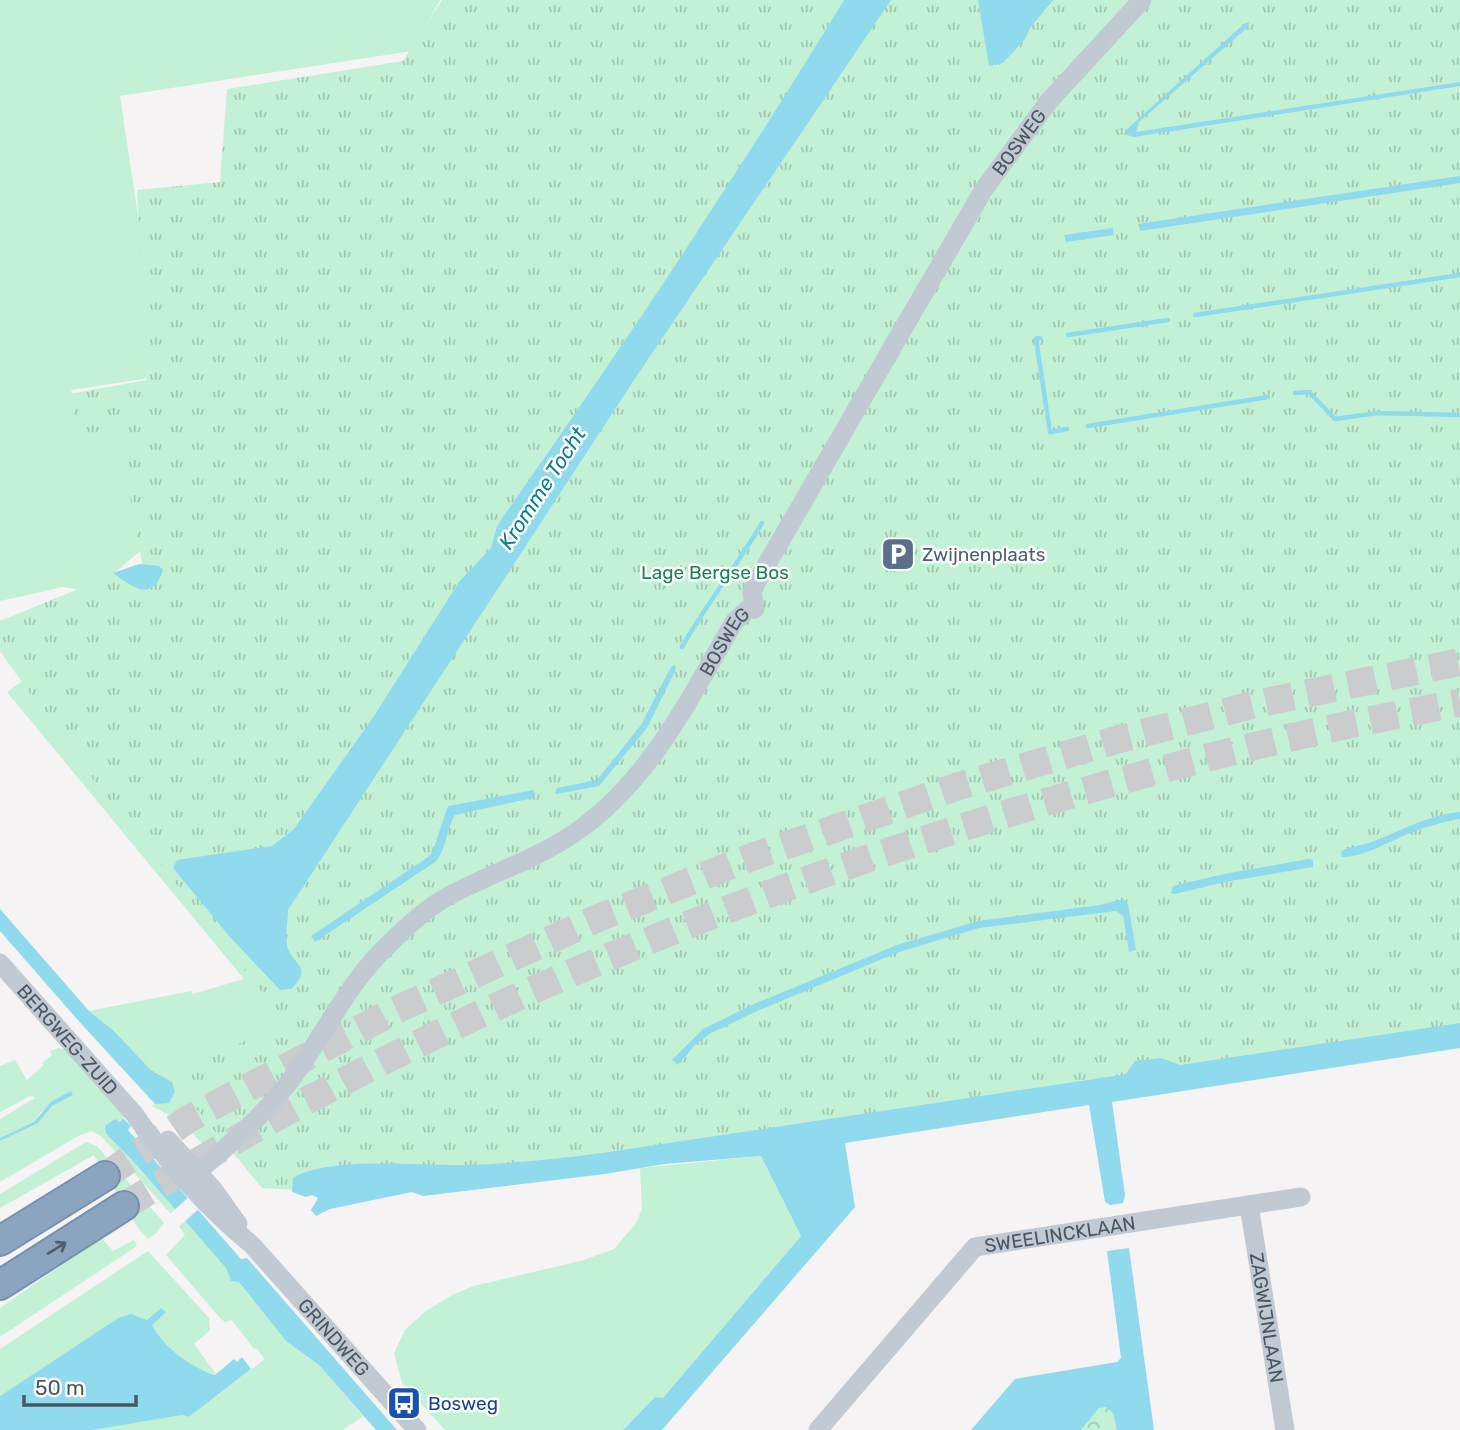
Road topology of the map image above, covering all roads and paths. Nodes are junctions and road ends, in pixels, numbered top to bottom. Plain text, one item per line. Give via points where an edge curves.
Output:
1 (1142, 0) edge
2 (0, 963) edge
3 (105, 1176) tunnel mouth
4 (192, 1177) junction
5 (1301, 1197) dead end
6 (1249, 1205) junction
7 (124, 1206) tunnel mouth
8 (0, 1241) edge
9 (0, 1285) edge
10 (417, 1430) edge
11 (818, 1430) edge
12 (1285, 1430) edge

1 - 4 street, BOSWEG via 1049,101 984,189 756,583 752,593 755,609 734,622 648,763 603,811 574,833 444,899 387,946 356,981 266,1109
2 - 4 street, BERGWEG-ZUID via 135,1115 161,1133
3 - 8 highway
4 - 10 street, GRINDWEG via 230,1210 252,1245
5 - 6 street, SWEELINCKLAAN
6 - 11 street, SWEELINCKLAAN via 975,1247
6 - 12 street, ZAGWIJNLAAN
9 -> 7 highway

